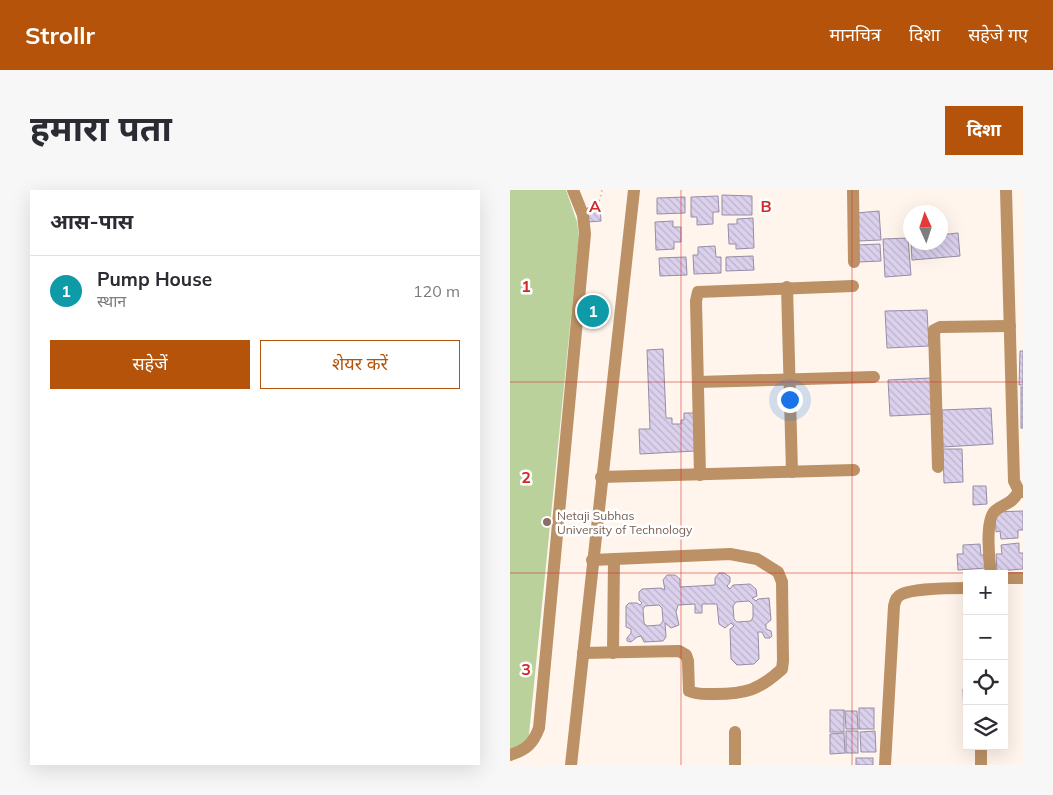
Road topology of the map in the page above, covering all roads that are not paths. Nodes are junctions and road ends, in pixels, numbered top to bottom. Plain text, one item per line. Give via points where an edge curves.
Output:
1 (573, 190) edge
2 (634, 190) edge
3 (853, 190) edge
4 (1006, 190) edge
5 (854, 262) dead end
6 (853, 286) dead end
7 (787, 288) junction
8 (1010, 326) junction
9 (874, 378) dead end
10 (790, 380) junction
11 (698, 382) junction
12 (938, 467) dead end
13 (854, 470) dead end
14 (792, 472) junction
15 (700, 474) junction
16 (601, 477) junction
17 (1021, 492) edge
18 (614, 559) junction
19 (592, 560) junction
20 (991, 570) edge
21 (1008, 578) edge
22 (1023, 578) edge
23 (963, 588) edge
24 (582, 653) junction
25 (613, 653) junction
26 (735, 732) dead end
27 (981, 750) edge
28 (510, 755) edge
29 (571, 765) edge
30 (736, 765) edge
31 (886, 765) edge
32 (981, 765) edge

1 - 28 street via 581,207 585,234 539,728 533,743
2 - 16 street
3 - 5 street
4 - 8 street
6 - 7 street
7 - 10 street
7 - 11 street via 698,292
8 - 12 street via 934,330
8 - 17 street via 1014,481
9 - 10 street
10 - 11 street
10 - 14 street
11 - 15 street
13 - 14 street
14 - 15 street
15 - 16 street
16 - 19 street
17 - 20 street via 1012,502 994,511 989,522
18 - 19 street
18 - 25 street
18 - 25 street via 730,554 757,559 769,566 778,572 782,582 783,660 782,669 750,692 701,694 689,691 686,655 679,652
19 - 24 street
21 - 22 street
23 - 31 street via 903,593 896,598
24 - 25 street
24 - 29 street
26 - 30 street
27 - 32 street

